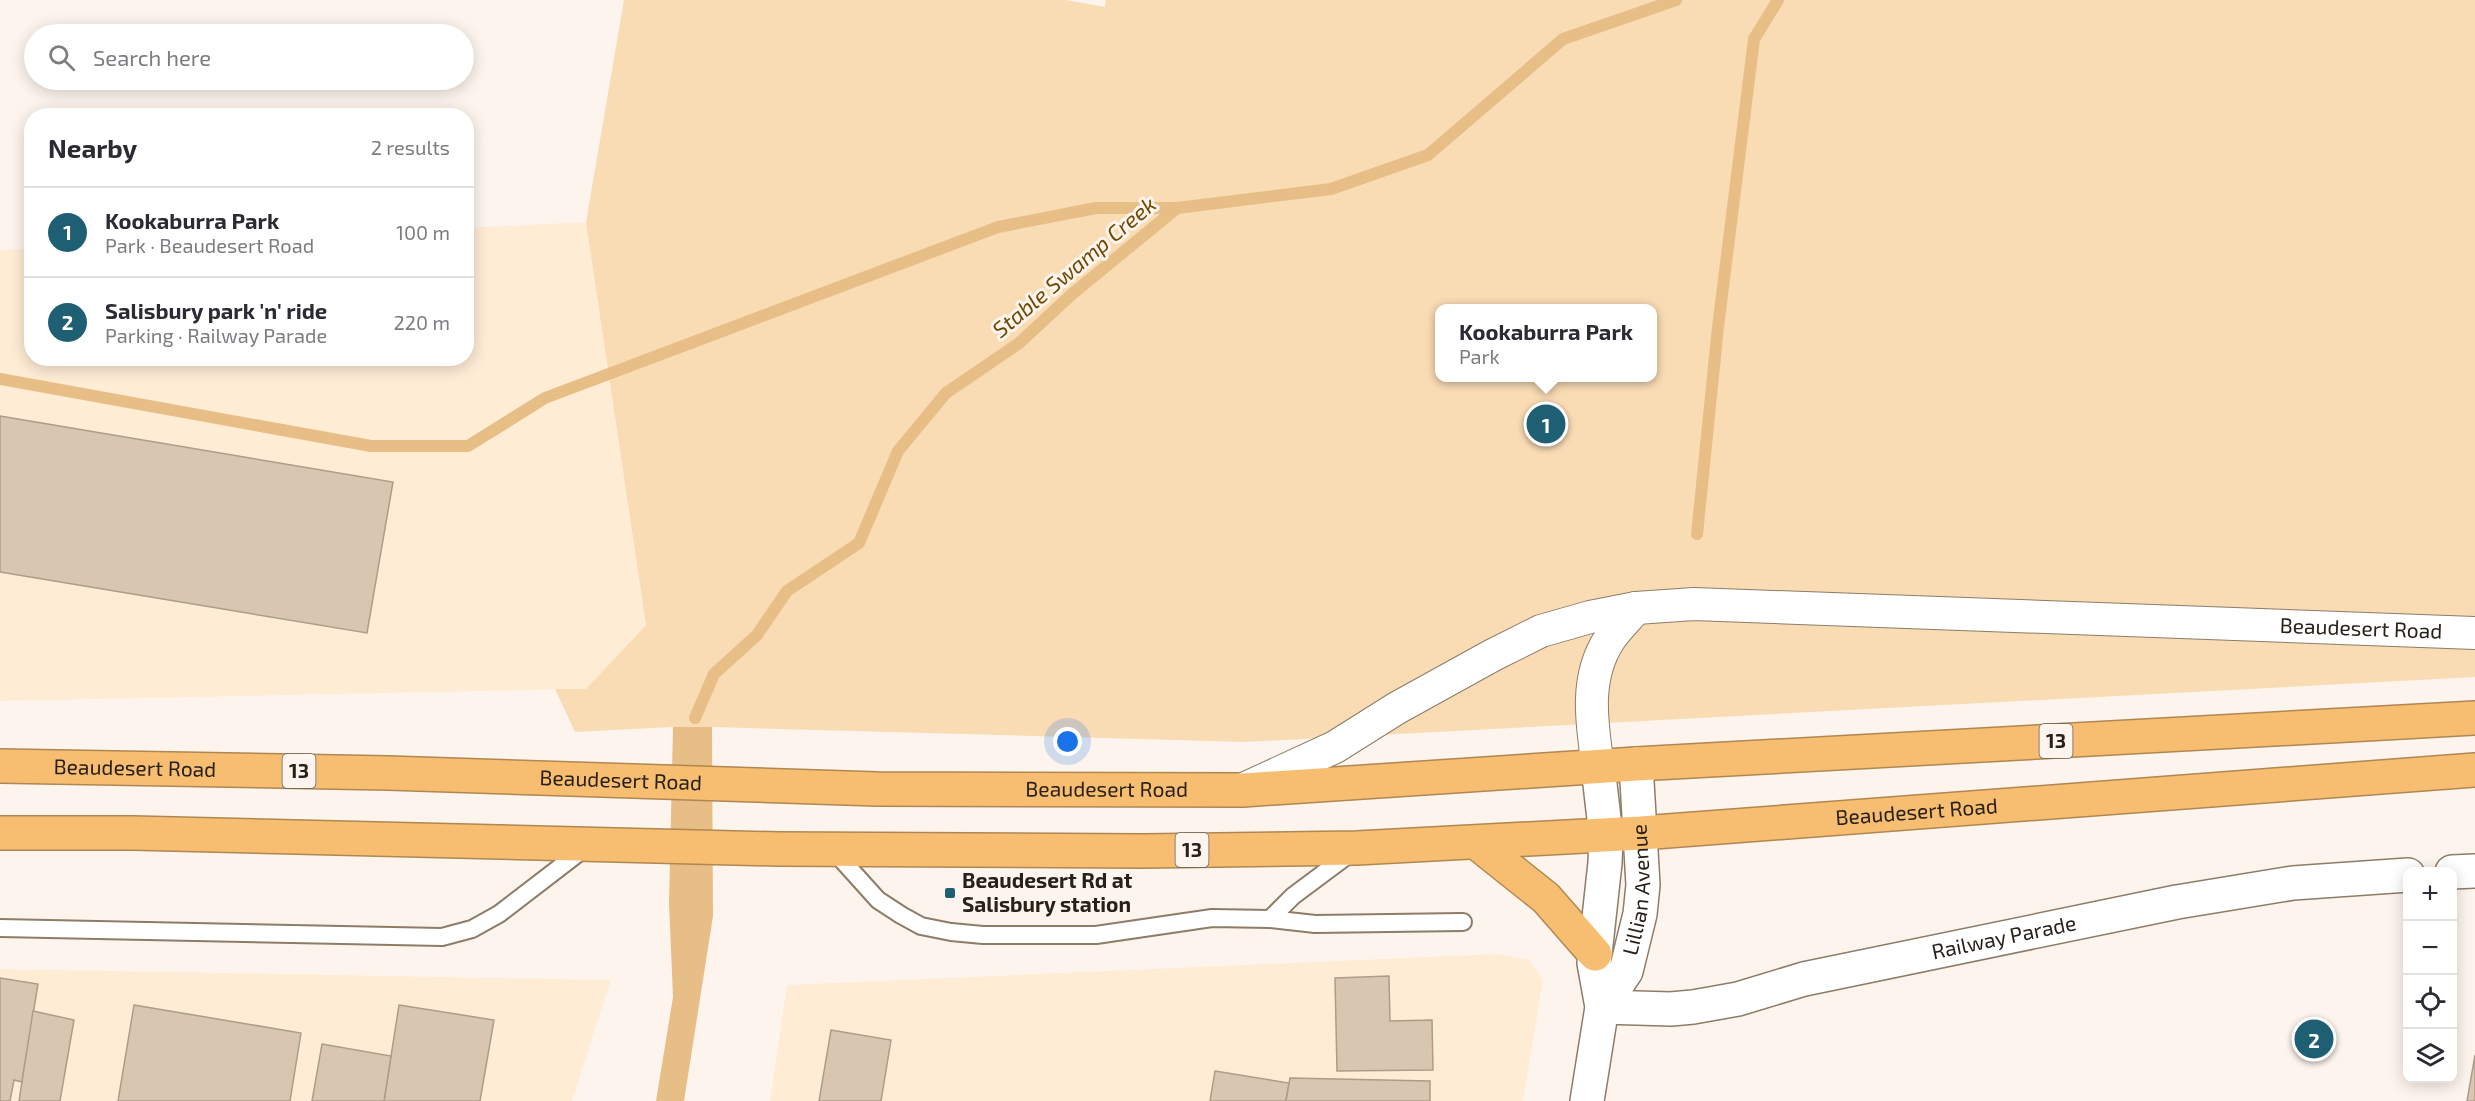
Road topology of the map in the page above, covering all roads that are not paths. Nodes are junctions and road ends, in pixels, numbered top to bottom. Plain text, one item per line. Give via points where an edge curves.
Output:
1 (1636, 608) junction
2 (2475, 633) edge
3 (2475, 718) edge
4 (1636, 764) junction
5 (0, 766) edge
6 (1598, 767) junction
7 (2475, 770) edge
8 (1243, 790) junction
9 (0, 833) edge
10 (1641, 833) junction
11 (1606, 836) junction
12 (1477, 843) junction
13 (594, 844) junction
14 (1357, 848) junction
15 (832, 849) junction
16 (2475, 871) edge
17 (2457, 872) edge
18 (2403, 875) edge
19 (1270, 919) junction
20 (1463, 922) dead end
21 (0, 928) edge
22 (1595, 954) junction
23 (1602, 1007) junction
24 (1587, 1101) edge

1 - 2 street, Beaudesert Road via 1705,605
1 - 6 street via 1609,639 1598,660 1590,708
1 - 8 street, Beaudesert Road via 1541,631 1406,703 1335,747
3 - 4 highway, Beaudesert Road / 13
4 - 6 highway, Beaudesert Road / 13
4 - 10 street, Lillian Avenue
5 - 8 highway, Beaudesert Road / 13 via 599,778 877,789
6 - 8 highway, Beaudesert Road / 13
6 - 11 street, Lillian Avenue
7 - 10 highway, Beaudesert Road / 13
9 - 13 highway, Beaudesert Road / 13
10 - 11 highway, Beaudesert Road / 13
10 - 23 street, Lillian Avenue via 1640,914 1626,971
11 - 12 highway, Beaudesert Road / 13
11 - 22 street, Lillian Avenue
12 - 14 highway, Beaudesert Road / 13
12 - 22 highway via 1546,898
13 - 15 highway, Beaudesert Road / 13
13 - 21 lane via 499,914 472,929 442,937
14 - 15 highway, Beaudesert Road / 13
14 - 19 lane via 1293,896
15 - 19 lane via 878,900 921,926 951,932 1095,934 1212,918
16 - 17 street
18 - 23 street, Railway Parade via 2294,883 2177,902 1804,979 1738,999 1693,1007
19 - 20 lane via 1315,924
22 - 23 street, Lillian Avenue
23 - 24 street, Lillian Avenue

